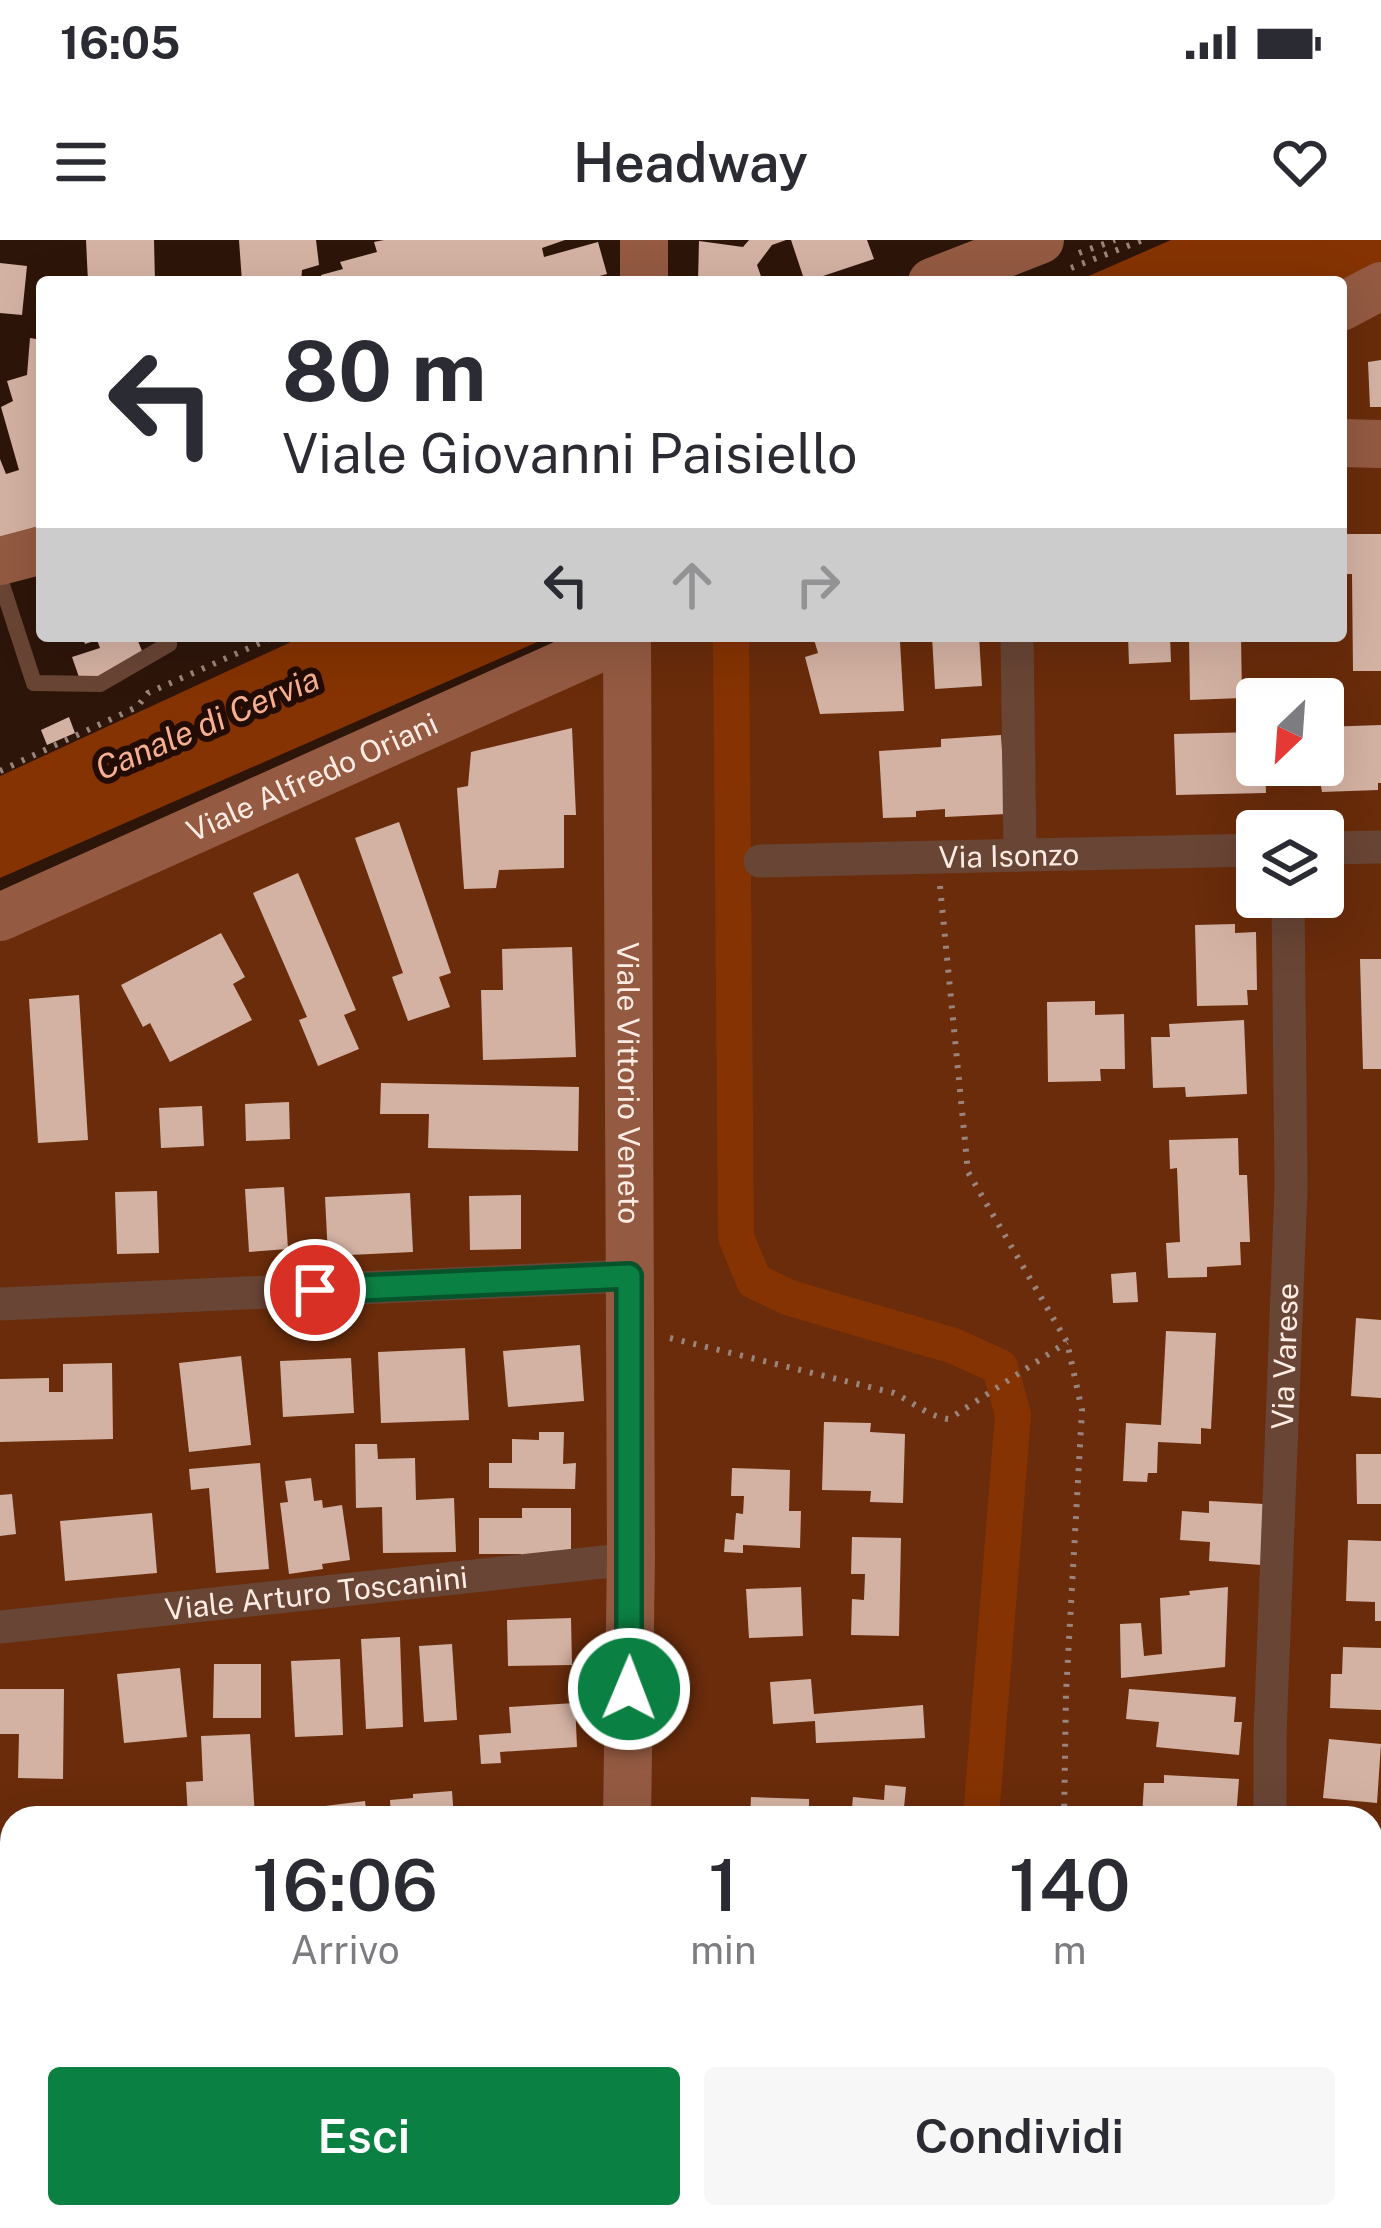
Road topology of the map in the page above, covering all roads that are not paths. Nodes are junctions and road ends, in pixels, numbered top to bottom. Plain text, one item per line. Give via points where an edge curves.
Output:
1 (644, 240) edge
2 (1048, 257) edge
3 (644, 276) edge
4 (960, 276) edge
5 (1381, 286) edge
6 (1347, 304) edge
7 (1347, 443) edge
8 (1381, 444) edge
9 (36, 552) edge
10 (0, 561) edge
11 (0, 579) edge
12 (168, 642) edge
13 (614, 642) edge
14 (627, 642) edge
15 (1017, 642) edge
16 (1381, 847) edge
17 (1344, 848) edge
18 (1236, 850) edge
19 (1020, 855) junction
20 (760, 861) dead end
21 (0, 917) edge
22 (1289, 918) edge
23 (629, 1276) junction
24 (0, 1304) edge
25 (631, 1559) junction
26 (0, 1627) edge
27 (627, 1806) edge
28 (1270, 1806) edge

1 - 3 street
2 - 4 street
5 - 6 street
7 - 8 street
9 - 10 street
11 - 12 lane via 34,683 100,684
13 - 21 street, Viale Alfredo Oriani
14 - 23 street, Viale Vittorio Veneto
15 - 19 street
16 - 17 street
18 - 19 street, Via Isonzo
19 - 20 street, Via Isonzo
22 - 28 street, Via Varese via 1300,1187
23 - 24 street
23 - 25 street, Viale Vittorio Veneto
25 - 26 street, Viale Arturo Toscanini
25 - 27 street, Viale Vittorio Veneto

